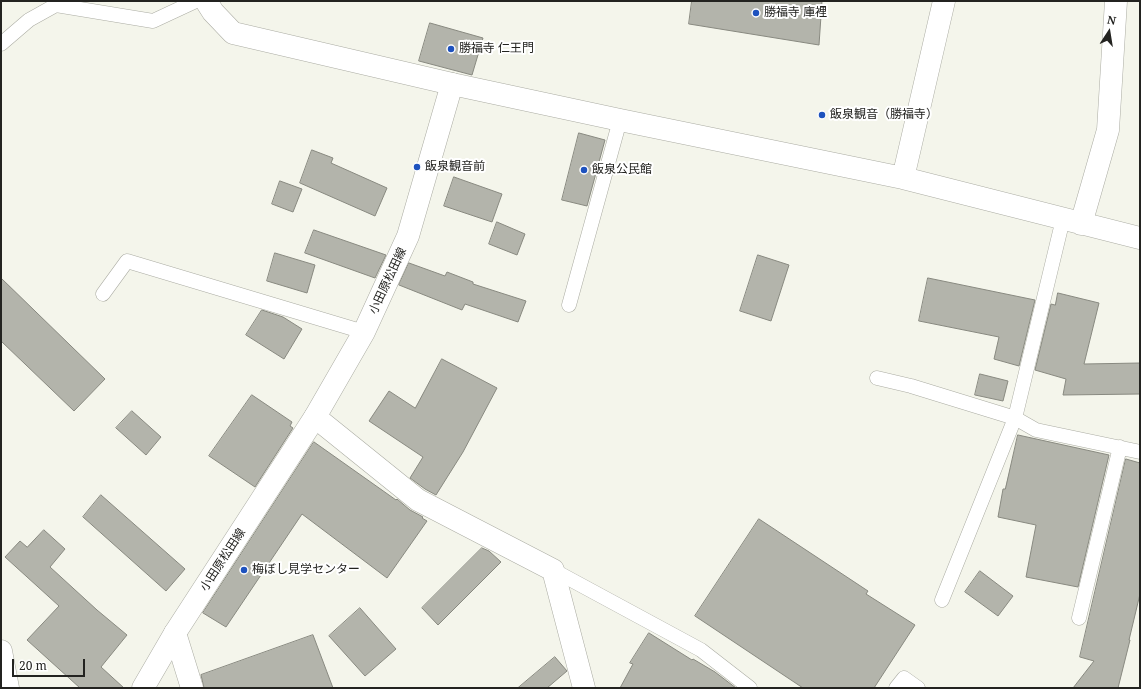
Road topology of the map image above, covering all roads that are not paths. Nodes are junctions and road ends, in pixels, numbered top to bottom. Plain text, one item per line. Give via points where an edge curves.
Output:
1 (196, 1) edge
2 (206, 1) edge
3 (944, 1) edge
4 (1116, 1) edge
5 (1, 44) edge
6 (452, 84) junction
7 (620, 120) junction
8 (904, 178) junction
9 (1072, 222) junction
10 (1140, 238) edge
11 (103, 294) dead end
12 (569, 305) dead end
13 (364, 332) junction
14 (877, 378) dead end
15 (315, 417) junction
16 (1015, 418) junction
17 (1120, 447) junction
18 (1140, 452) edge
19 (553, 570) junction
20 (942, 600) dead end
21 (1079, 618) dead end
22 (175, 633) junction
23 (1, 651) edge
24 (8, 688) edge
25 (143, 688) edge
26 (192, 688) edge
27 (584, 688) edge
28 (750, 688) edge
29 (896, 688) edge
30 (918, 688) edge

1 - 5 lane via 153,21 56,5 29,20
2 - 6 street via 233,33
3 - 8 street
4 - 9 street via 1108,130
6 - 7 street
6 - 13 street, 小田原松田線 via 408,236
7 - 8 street
7 - 12 lane
8 - 9 street
9 - 10 street
9 - 16 lane
11 - 13 lane via 127,261
13 - 15 street, 小田原松田線
14 - 16 lane
15 - 19 street via 418,500
15 - 22 street, 小田原松田線
16 - 17 lane via 1036,430
16 - 20 lane
17 - 18 lane
17 - 21 lane
19 - 27 street
19 - 28 lane via 701,650
22 - 25 street, 小田原松田線
22 - 26 street
23 - 24 street
29 - 30 lane via 904,678

